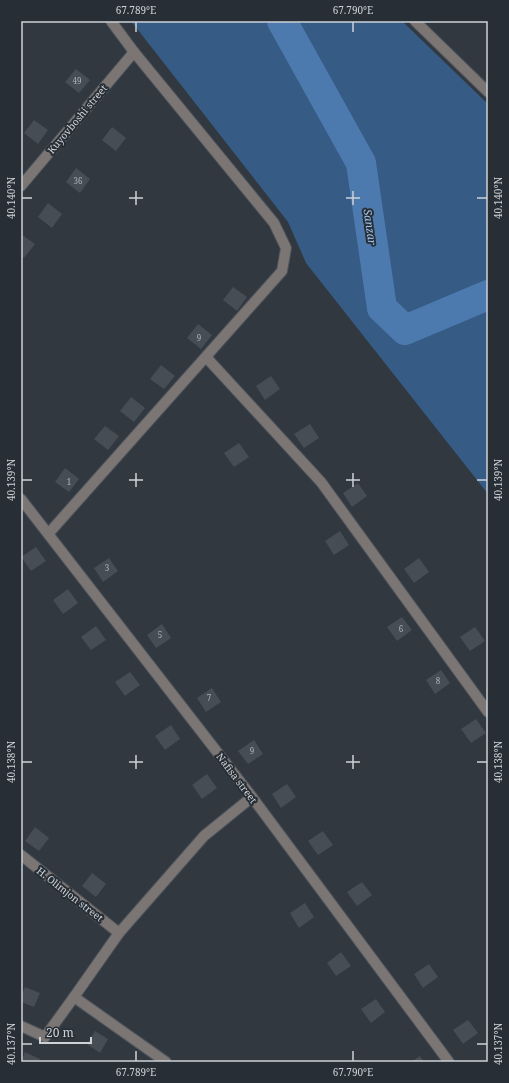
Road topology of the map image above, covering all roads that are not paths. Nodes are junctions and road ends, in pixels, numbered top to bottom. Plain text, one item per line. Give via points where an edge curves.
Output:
1 (111, 21) edge
2 (415, 21) edge
3 (134, 52) junction
4 (488, 92) edge
5 (21, 186) edge
6 (206, 357) junction
7 (21, 499) edge
8 (49, 533) junction
9 (488, 712) edge
10 (252, 797) junction
11 (21, 855) edge
12 (119, 933) junction
13 (74, 997) junction
14 (21, 1026) edge
15 (166, 1062) edge
16 (449, 1062) edge

1 - 3 street
2 - 4 street
3 - 5 street, Kuyovboshi street
3 - 6 street via 274,224 286,248 282,271
6 - 8 street
6 - 9 street via 321,482
7 - 8 street, Nafisa street
8 - 10 street, Nafisa street
10 - 12 street via 204,836
10 - 16 street, Nafisa street
11 - 12 street, H. Olimjon street
12 - 13 street
13 - 14 street via 45,1037
13 - 15 street

